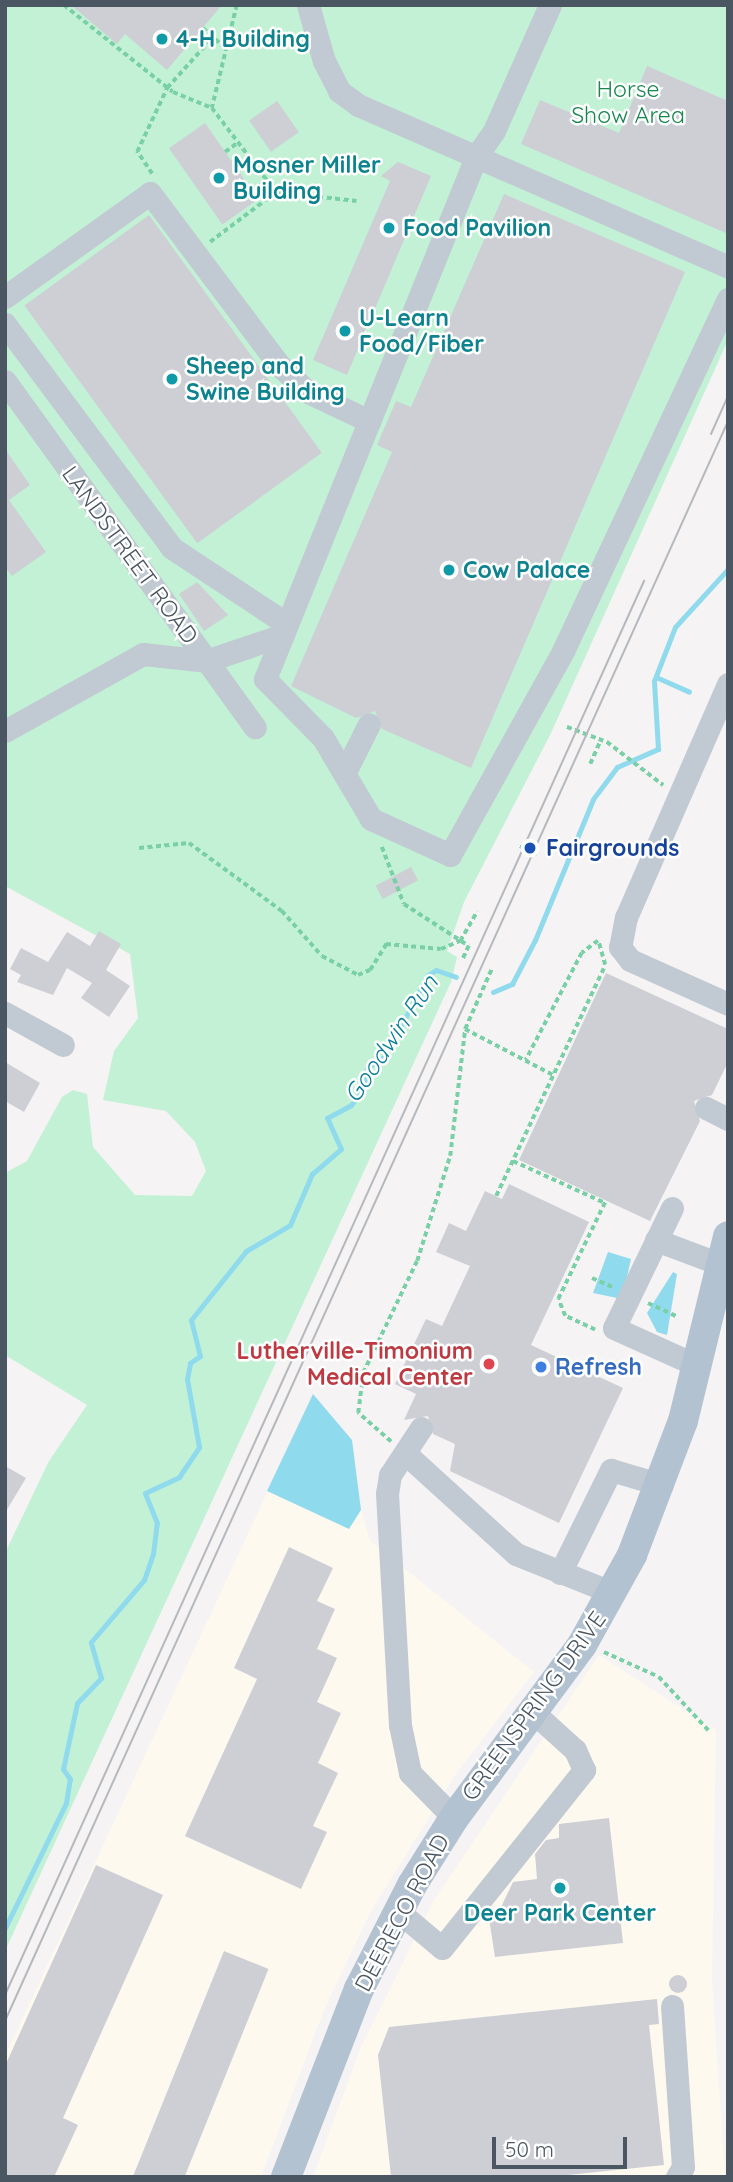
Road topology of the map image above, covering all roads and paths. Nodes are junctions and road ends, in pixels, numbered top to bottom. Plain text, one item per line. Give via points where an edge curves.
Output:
1 (64, 5) edge
2 (237, 5) edge
3 (308, 5) edge
4 (550, 5) edge
5 (203, 28) dead end
6 (213, 37) junction
7 (226, 49) junction
8 (167, 88) junction
9 (212, 108) junction
10 (236, 144) junction
11 (225, 152) dead end
12 (475, 157) junction
13 (157, 181) dead end
14 (262, 183) junction
15 (252, 190) dead end
16 (276, 192) junction
17 (356, 201) dead end
18 (195, 253) junction
19 (728, 267) edge
20 (5, 297) edge
21 (728, 299) edge
22 (5, 324) edge
23 (5, 382) edge
24 (369, 421) junction
25 (285, 630) junction
26 (206, 661) junction
27 (728, 684) edge
28 (369, 724) dead end
29 (255, 727) dead end
30 (567, 727) dead end
31 (5, 731) edge
32 (601, 739) junction
33 (590, 764) dead end
34 (346, 770) junction
35 (668, 789) dead end
36 (371, 819) junction
37 (520, 846) dead end
38 (139, 848) dead end
39 (537, 853) dead end
40 (477, 911) dead end
41 (460, 941) junction
42 (463, 960) dead end
43 (492, 968) dead end
44 (728, 1004) edge
45 (5, 1013) edge
46 (465, 1029) junction
47 (63, 1045) dead end
48 (526, 1060) junction
49 (553, 1075) junction
50 (706, 1108) dead end
51 (728, 1119) edge
52 (513, 1161) junction
53 (496, 1196) dead end
54 (667, 1205) dead end
55 (728, 1236) edge
56 (662, 1242) junction
57 (720, 1264) junction
58 (592, 1278) dead end
59 (615, 1289) dead end
60 (645, 1302) dead end
61 (678, 1317) dead end
62 (599, 1332) dead end
63 (698, 1366) junction
64 (421, 1428) dead end
65 (406, 1454) junction
66 (662, 1485) junction
67 (560, 1573) junction
68 (613, 1593) junction
69 (582, 1645) junction
70 (533, 1712) junction
71 (710, 1732) dead end
72 (454, 1818) junction
73 (398, 1911) junction
74 (672, 2006) dead end
75 (286, 2177) edge
76 (677, 2177) edge

1 - 8 path
2 - 7 path
3 - 12 street via 339,90
4 - 12 street via 494,131
5 - 6 path
6 - 7 path
6 - 8 path
7 - 9 path
8 - 9 path
8 - 13 path via 137,152
9 - 10 path
10 - 11 path
10 - 14 path
12 - 19 street
12 - 24 street
14 - 15 path
14 - 16 path
16 - 17 path
16 - 18 path
18 - 20 street via 150,193
18 - 24 street via 280,366 308,392
21 - 36 street via 563,650 450,855
22 - 25 street via 172,548
23 - 26 street, LANDSTREET ROAD
24 - 25 street
25 - 26 street
25 - 34 street via 265,679
26 - 29 street, LANDSTREET ROAD
26 - 31 street via 143,654
27 - 44 street via 626,917 620,947 630,960
28 - 34 street
30 - 32 path
32 - 33 path
32 - 35 path
34 - 36 street
36 - 41 path via 404,904
37 - 39 path
38 - 41 path via 189,843 282,911 303,940 349,973 370,970 386,944 441,949
40 - 41 path
41 - 42 path via 469,946
43 - 46 path
45 - 47 street
46 - 48 path
46 - 65 path via 450,1156 417,1261 363,1373 358,1413
48 - 49 path
48 - 49 path via 582,953 598,942 605,965
49 - 52 path
50 - 51 street
52 - 53 path
52 - 62 path via 605,1202 572,1269 559,1309
54 - 56 street via 682,1212
55 - 57 main road, GREENSPRING DRIVE
56 - 57 street
56 - 63 street via 624,1334
57 - 63 main road, GREENSPRING DRIVE
58 - 59 path
60 - 61 path
63 - 66 main road, GREENSPRING DRIVE
64 - 65 street, DEERECO ROAD
65 - 67 street via 516,1554
65 - 72 street, DEERECO ROAD via 390,1475 387,1493 396,1573 404,1753 410,1773
66 - 67 street via 611,1470
66 - 68 main road, GREENSPRING DRIVE
67 - 68 street
68 - 69 main road, GREENSPRING DRIVE
69 - 70 main road, GREENSPRING DRIVE
69 - 71 path via 659,1677
70 - 72 main road, GREENSPRING DRIVE
70 - 73 street via 575,1750 584,1770 442,1948
72 - 73 main road, DEERECO ROAD
73 - 75 main road, DEERECO ROAD via 337,2040
74 - 76 street via 683,2167

